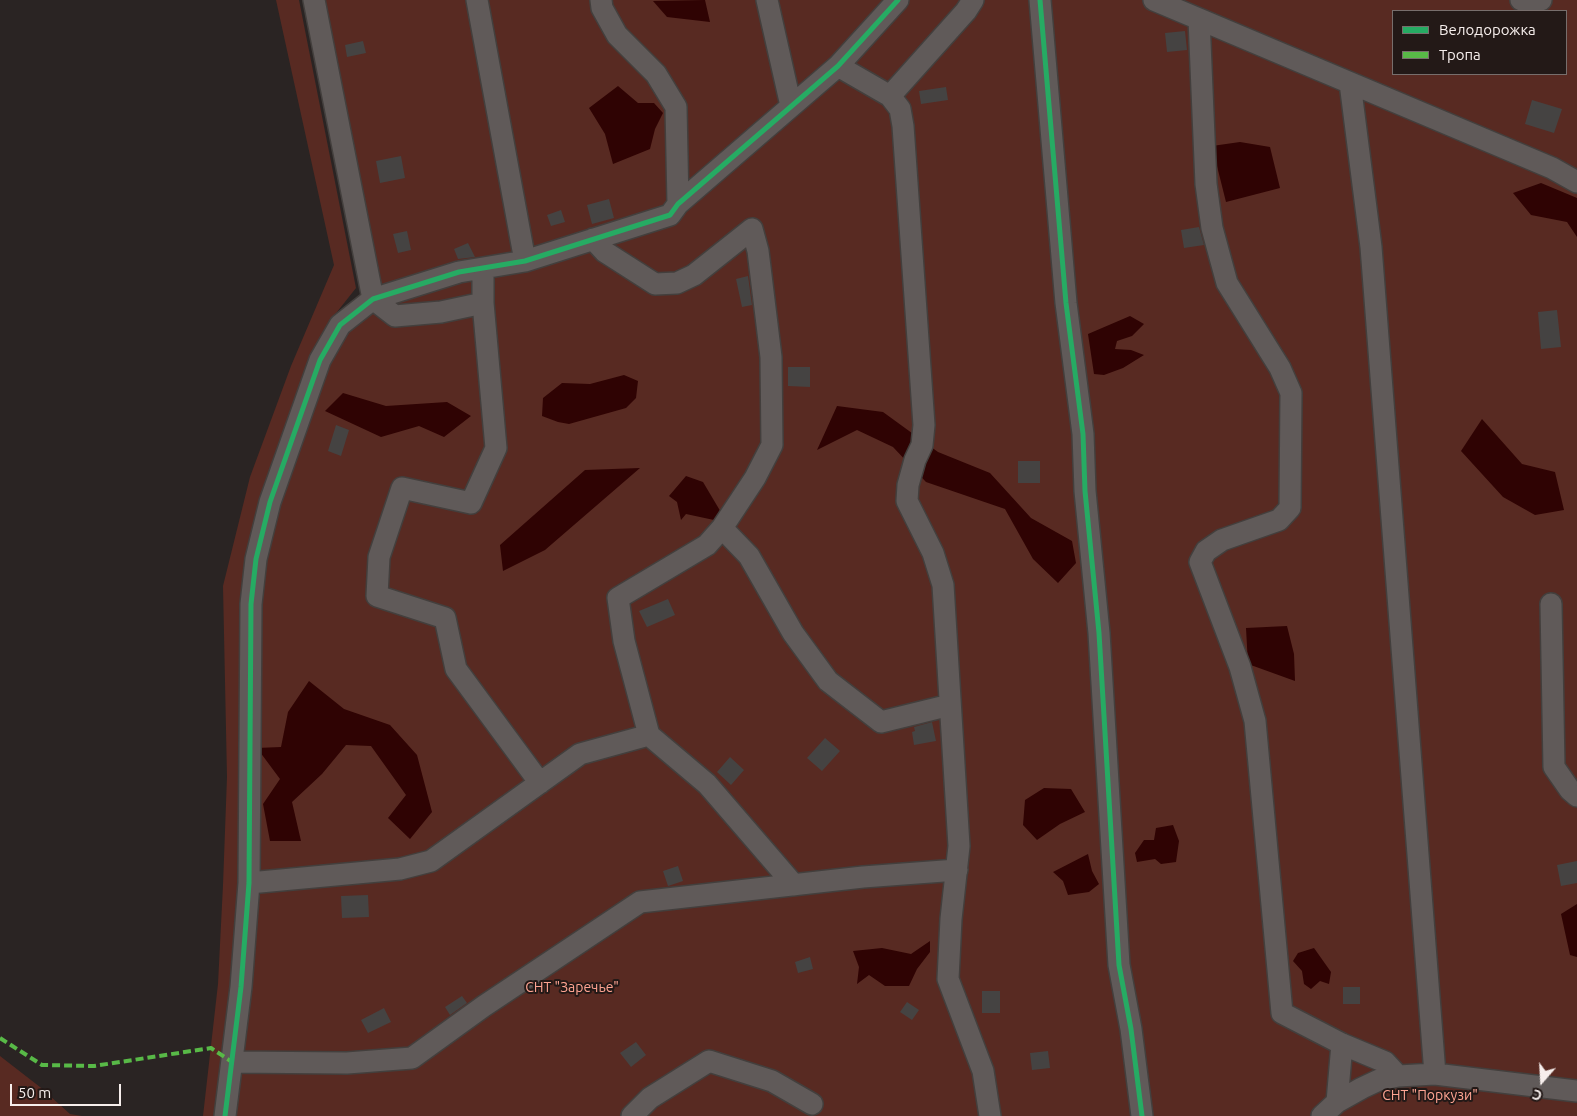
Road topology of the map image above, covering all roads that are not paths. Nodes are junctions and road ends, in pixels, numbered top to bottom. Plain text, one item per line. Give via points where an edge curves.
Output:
1 (314, 0) edge
2 (477, 0) edge
3 (602, 0) edge
4 (767, 0) edge
5 (898, 0) edge
6 (974, 0) edge
7 (1040, 0) edge
8 (1154, 0) edge
9 (1521, 0) edge
10 (1541, 0) edge
11 (1199, 19) junction
12 (838, 66) junction
13 (1350, 83) junction
14 (890, 96) junction
15 (791, 106) junction
16 (1577, 182) edge
17 (678, 204) junction
18 (593, 239) junction
19 (525, 261) junction
20 (483, 268) junction
21 (373, 299) junction
22 (483, 303) junction
23 (722, 528) junction
24 (1552, 604) dead end
25 (950, 705) junction
26 (649, 735) junction
27 (540, 783) junction
28 (1577, 796) edge
29 (956, 870) junction
30 (249, 883) junction
31 (794, 885) junction
32 (1342, 1044) junction
33 (232, 1062) junction
34 (1434, 1074) junction
35 (1398, 1076) junction
36 (1577, 1091) edge
37 (812, 1104) dead end
38 (1330, 1109) edge
39 (225, 1116) edge
40 (632, 1116) edge
41 (990, 1116) edge
42 (1142, 1116) edge

1 - 21 street
2 - 19 street
3 - 17 street via 602,8 617,35 656,74 676,107
4 - 15 street
5 - 12 street
6 - 14 street
7 - 42 street via 1099,633 1119,965 1132,1029
8 - 11 street
9 - 10 street
11 - 13 street
11 - 32 street via 1206,184 1212,228 1227,283 1280,368 1291,393 1290,508 1279,520 1222,540 1206,551 1200,562 1240,667 1255,721 1282,1013
12 - 14 street
12 - 15 street
13 - 16 street via 1552,168
13 - 34 street via 1371,247
14 - 25 street via 900,109 903,126 924,426 907,501 933,553 943,585
15 - 17 street
17 - 18 street via 670,215
18 - 19 street
18 - 23 street via 605,252 655,284 677,283 694,275 752,229 758,251 771,357 772,445
19 - 20 street
20 - 21 street via 459,272
20 - 22 street
21 - 22 street via 395,316 441,312
21 - 30 street via 340,325 320,360 270,502 256,559 251,604
22 - 27 street via 496,448 471,503 402,488 379,557 377,596 446,618 456,669
23 - 25 street via 749,556 793,633 828,681 843,693 881,722
23 - 26 street via 707,545 618,598 624,641
24 - 28 street via 1554,767
25 - 29 street via 960,846
26 - 27 street via 580,754
26 - 31 street via 706,784
27 - 30 street via 431,861 400,869
29 - 31 street
29 - 41 street via 948,979 983,1071
30 - 33 street
31 - 33 street via 640,902 412,1058 347,1063
32 - 35 street via 1385,1062
32 - 38 street
33 - 39 street
34 - 35 street
34 - 36 street
35 - 38 street via 1379,1080
37 - 40 street via 772,1081 709,1062 650,1098

